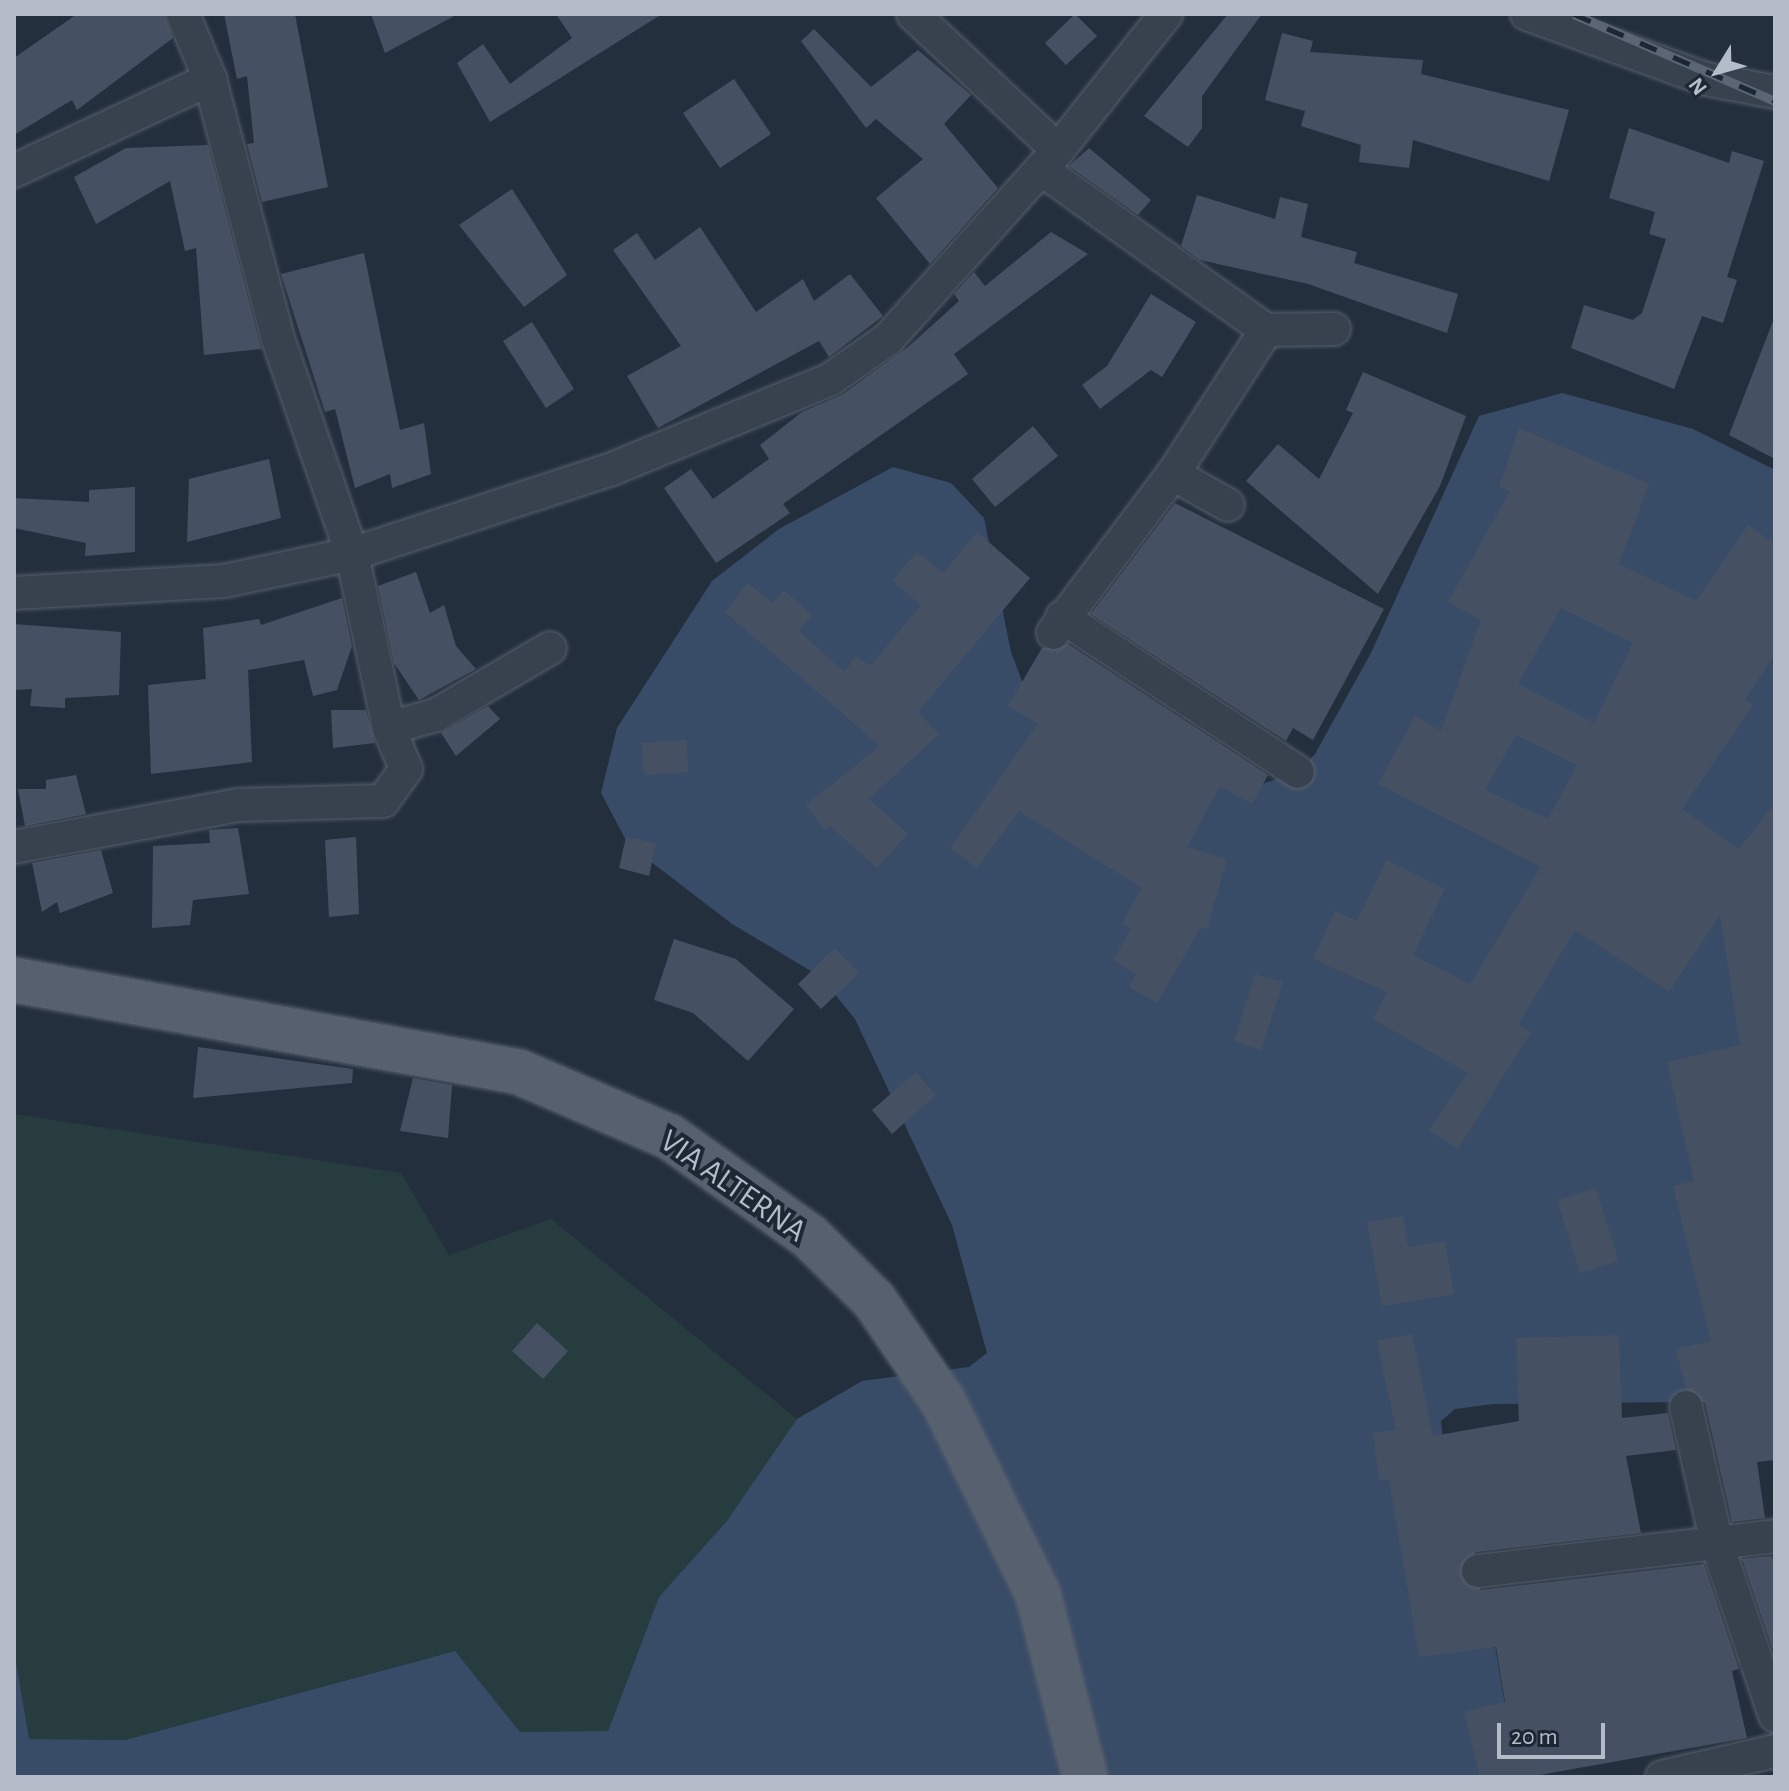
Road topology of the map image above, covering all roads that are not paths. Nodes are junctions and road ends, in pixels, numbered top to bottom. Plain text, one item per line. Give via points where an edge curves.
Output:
1 (183, 14) edge
2 (913, 14) edge
3 (1166, 14) edge
4 (1527, 14) edge
5 (210, 79) junction
6 (1775, 92) edge
7 (1050, 160) junction
8 (14, 171) edge
9 (1334, 329) dead end
10 (1266, 330) junction
11 (1173, 474) junction
12 (1228, 505) dead end
13 (352, 554) junction
14 (14, 593) edge
15 (550, 648) dead end
16 (389, 728) junction
17 (1298, 772) dead end
18 (14, 847) edge
19 (14, 980) edge
20 (1686, 1407) dead end
21 (1775, 1536) edge
22 (1717, 1544) junction
23 (1478, 1571) dead end
24 (1775, 1715) edge
25 (1775, 1751) edge
26 (1085, 1777) edge
27 (1662, 1777) edge

1 - 5 street
2 - 7 street
3 - 7 street
4 - 6 street via 1706,79
5 - 8 street
5 - 13 street via 278,339
7 - 10 street
7 - 13 street via 888,339 831,379 612,469
9 - 10 street
10 - 11 street
11 - 12 street
11 - 17 street via 1057,625
13 - 14 street via 224,581
13 - 16 street
15 - 16 street via 436,715
16 - 18 street via 406,769 383,801 238,805
19 - 26 main road, VIA ALTERNA via 519,1072 670,1137 809,1236 874,1300 943,1401 1038,1594
20 - 22 street
21 - 22 street
22 - 23 street
22 - 24 street
25 - 27 street

